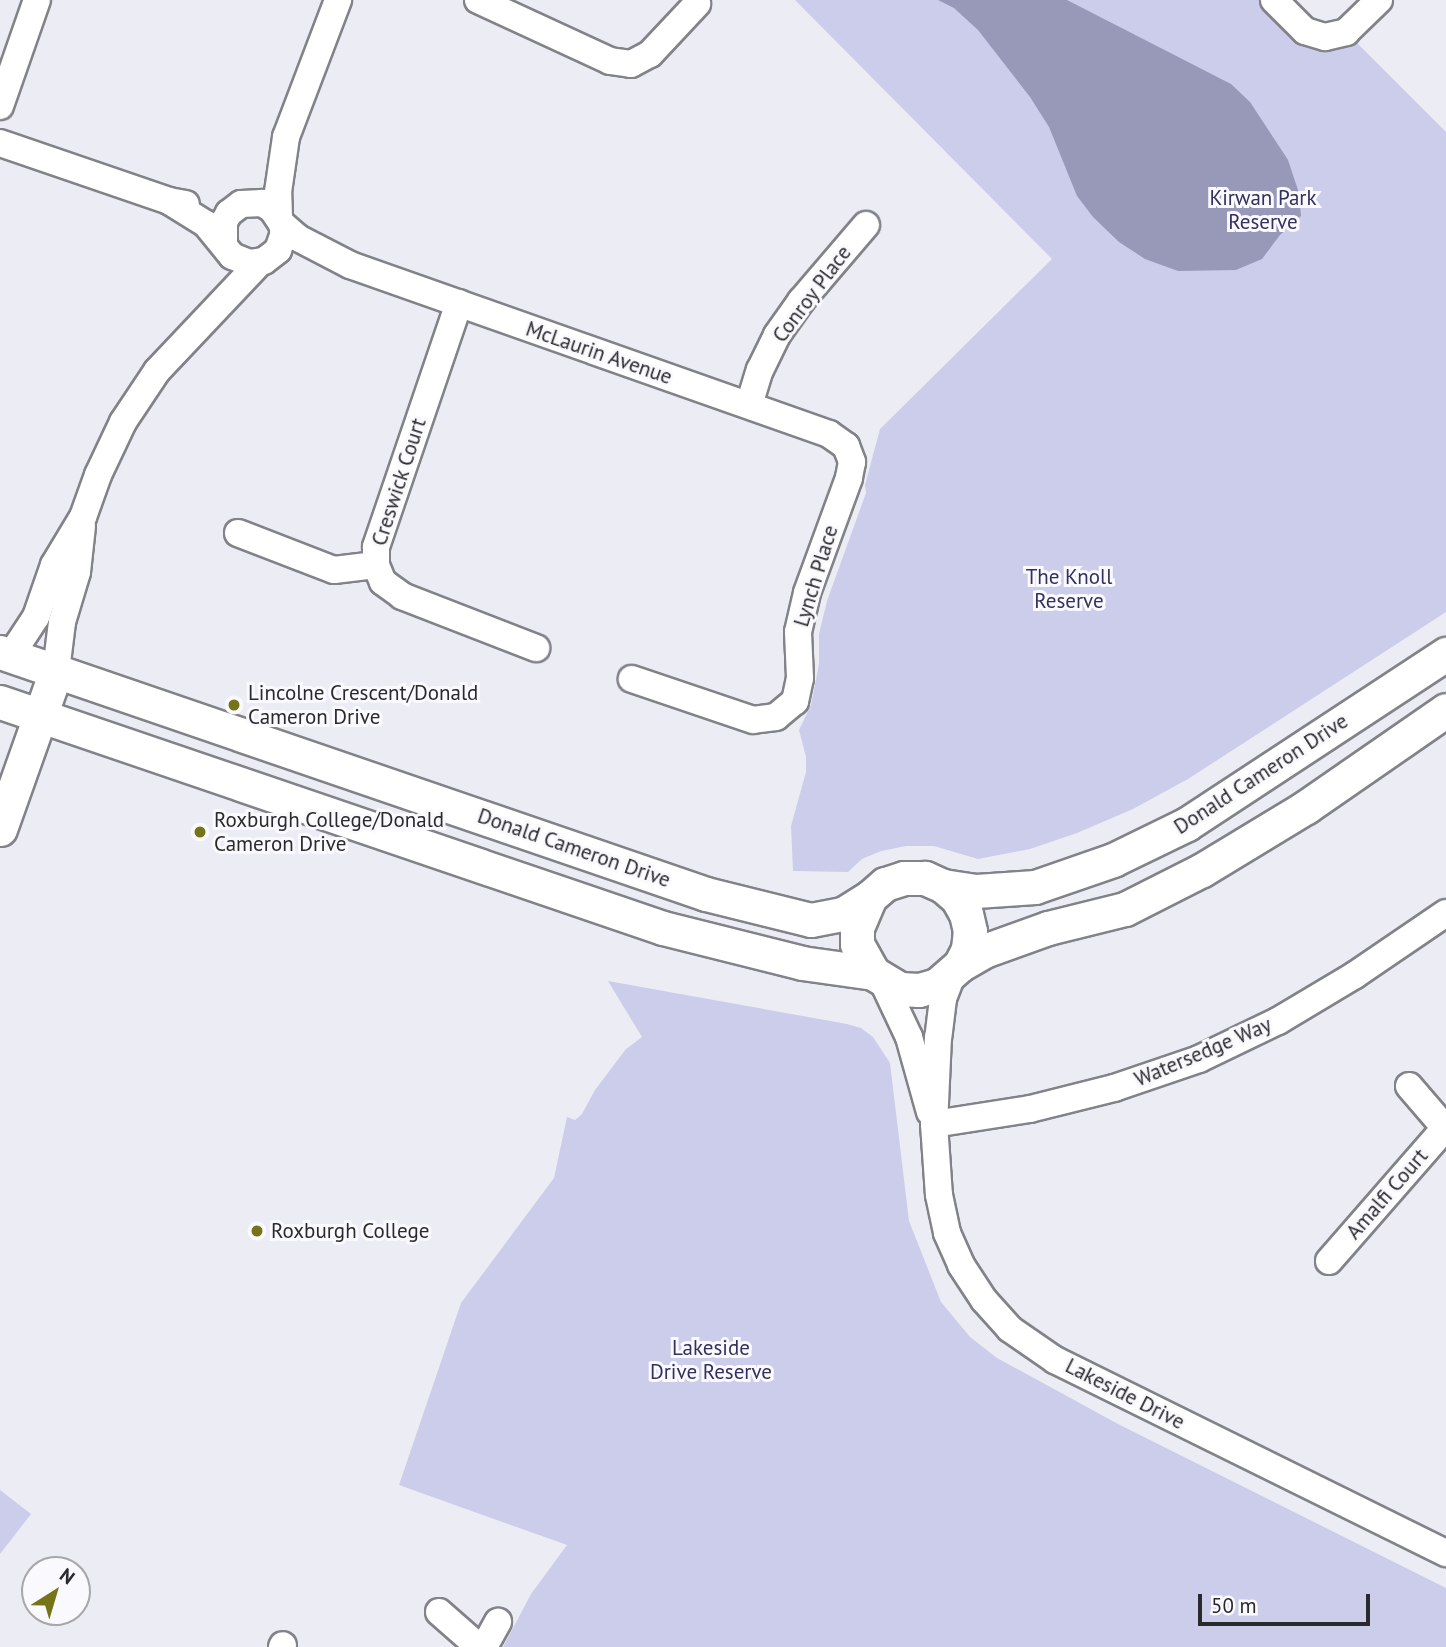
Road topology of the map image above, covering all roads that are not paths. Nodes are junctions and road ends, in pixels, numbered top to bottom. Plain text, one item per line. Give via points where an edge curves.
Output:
1 (37, 0) edge
2 (338, 0) edge
3 (478, 0) edge
4 (1274, 0) edge
5 (1379, 0) edge
6 (697, 4) dead end
7 (0, 106) edge
8 (286, 137) junction
9 (0, 143) edge
10 (169, 201) junction
11 (239, 205) junction
12 (280, 220) junction
13 (866, 225) dead end
14 (225, 246) junction
15 (261, 262) junction
16 (350, 265) junction
17 (459, 303) junction
18 (194, 329) junction
19 (749, 405) junction
20 (846, 446) joint
21 (83, 517) junction
22 (239, 534) dead end
23 (376, 565) junction
24 (536, 648) dead end
25 (5, 653) edge
26 (1440, 658) edge
27 (56, 671) junction
28 (632, 679) dead end
29 (0, 687) edge
30 (0, 702) edge
31 (41, 716) junction
32 (1436, 717) edge
33 (0, 829) edge
34 (943, 886) junction
35 (870, 897) junction
36 (1446, 913) edge
37 (956, 970) junction
38 (878, 978) junction
39 (1409, 1086) dead end
40 (934, 1124) junction
41 (1446, 1129) edge
42 (1329, 1261) dead end
43 (1446, 1553) edge
44 (439, 1612) dead end
45 (498, 1622) dead end
46 (481, 1647) edge

1 - 7 street
2 - 8 street
3 - 6 street via 610,61 631,64 650,54
4 - 5 street via 1305,31 1325,37 1346,32
8 - 11 street via 258,185
8 - 12 street via 278,192
9 - 10 street
10 - 11 street via 212,208
10 - 14 street via 206,224
11 - 12 street via 262,203
11 - 14 street via 223,222
12 - 15 street via 284,233 278,250
12 - 16 street, McLaurin Avenue via 298,238
13 - 19 street, Conroy Place via 778,335
14 - 15 street via 240,261
14 - 18 street via 225,270 218,290
15 - 16 street, McLaurin Avenue via 292,258
15 - 18 street
16 - 17 street, McLaurin Avenue
17 - 19 street, McLaurin Avenue
17 - 23 street, Creswick Court via 376,547
18 - 21 street via 157,371 123,422
19 - 20 street, McLaurin Avenue via 829,434
20 - 28 street, Lynch Place via 852,462 849,478 807,593 798,632 800,678 795,701 776,717 753,720
21 - 25 street via 54,565 36,617
21 - 27 street via 77,572 62,622
22 - 23 street via 334,570
23 - 24 street, Creswick Court via 383,582 402,596
25 - 27 street, Donald Cameron Drive
25 - 29 street
26 - 34 street, Donald Cameron Drive via 1187,824 1112,860 1035,887 976,891
27 - 31 street
27 - 35 street, Donald Cameron Drive via 706,894 811,920 843,914
30 - 31 street
31 - 33 street
31 - 38 street via 663,928
32 - 37 street via 1306,807 1202,870 1125,909 1048,928 984,951
34 - 35 street via 925,878 904,878 885,884
34 - 37 street via 957,898 970,931 968,949
35 - 38 street via 857,928 857,944
36 - 40 street, Watersedge Way via 1278,1021 1199,1059 1031,1110
37 - 38 street via 937,985 919,990 900,989
37 - 40 street, Lakeside Drive via 943,999
38 - 40 street, Lakeside Drive via 909,1037
39 - 41 street
40 - 43 street, Lakeside Drive via 947,1233 966,1274 1010,1329 1055,1360
41 - 42 street, Amalfi Court
44 - 46 street
45 - 46 street

